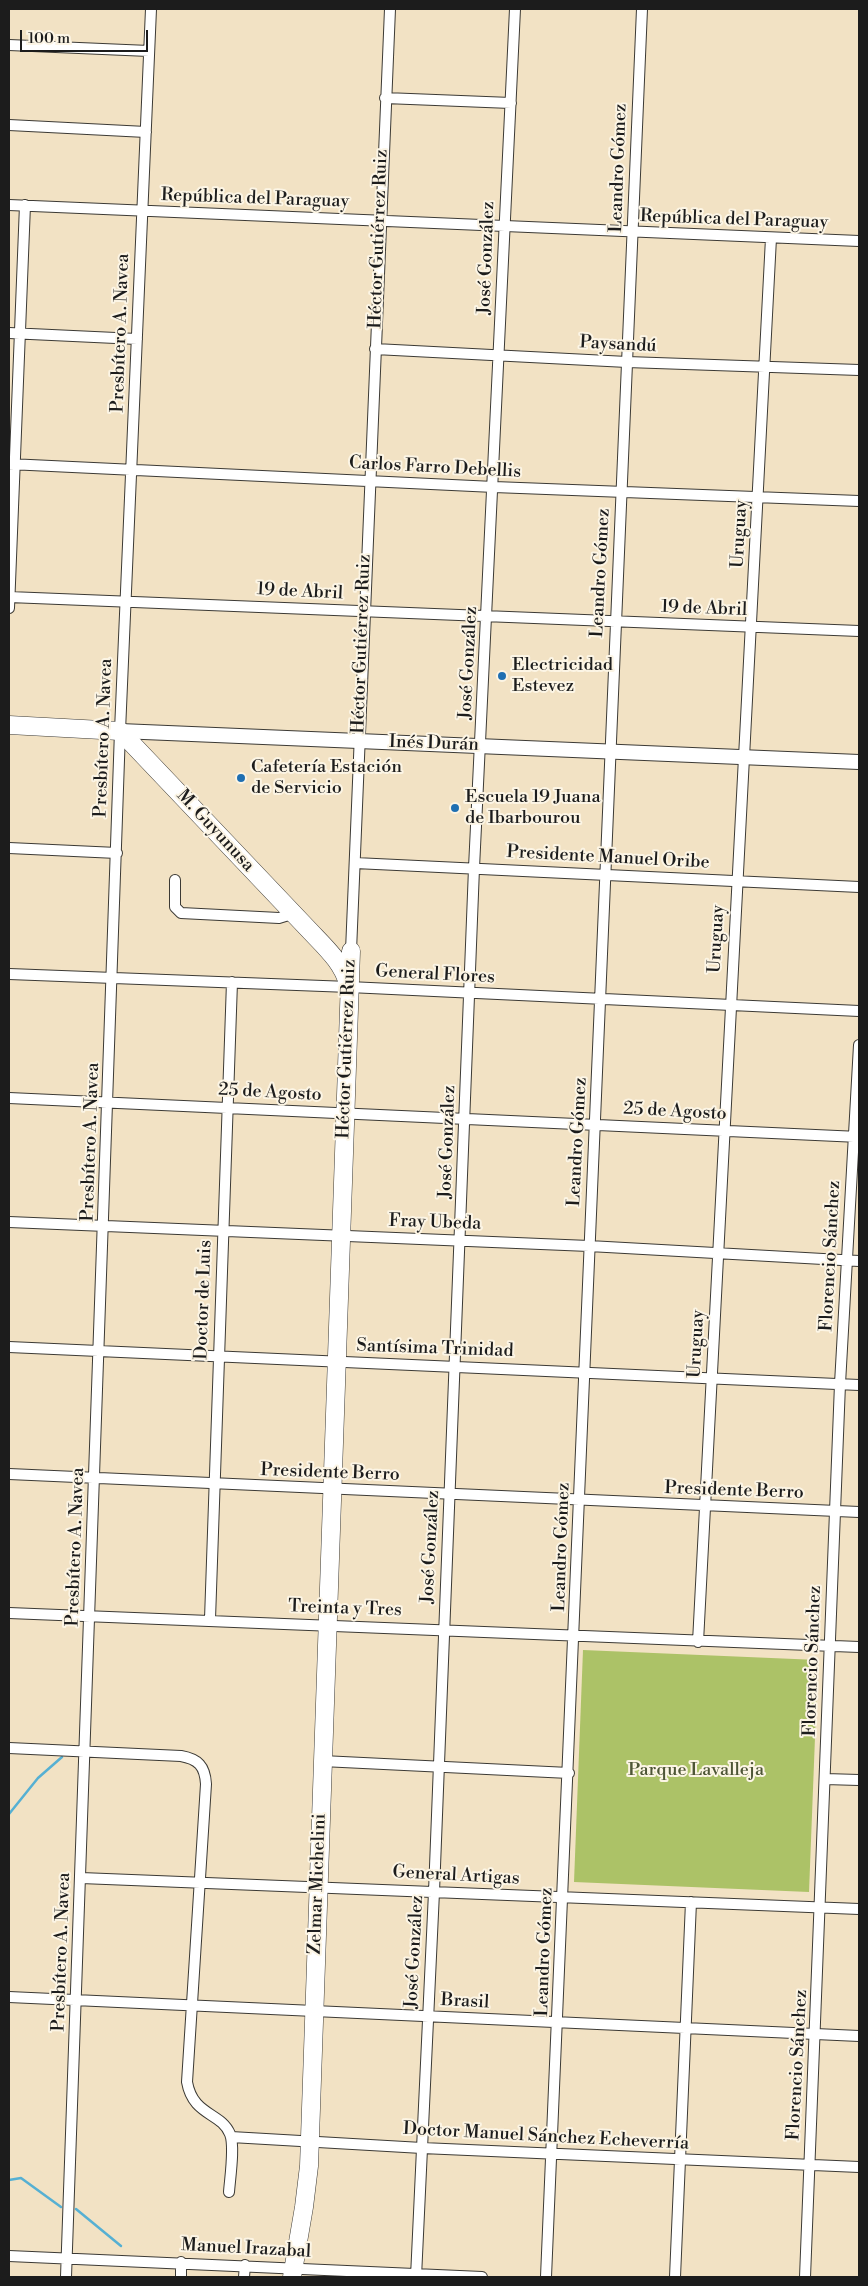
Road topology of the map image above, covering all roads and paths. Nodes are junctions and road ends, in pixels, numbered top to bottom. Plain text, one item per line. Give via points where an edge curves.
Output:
1 (151, 9) edge
2 (390, 9) edge
3 (515, 9) edge
4 (642, 9) edge
5 (9, 45) edge
6 (149, 51) junction
7 (386, 98) junction
8 (510, 103) junction
9 (9, 125) edge
10 (146, 132) junction
11 (9, 205) edge
12 (25, 205) junction
13 (142, 210) junction
14 (380, 220) junction
15 (505, 225) junction
16 (632, 232) junction
17 (771, 238) junction
18 (859, 241) edge
19 (9, 333) edge
20 (20, 333) junction
21 (137, 339) junction
22 (375, 349) junction
23 (499, 355) junction
24 (627, 362) junction
25 (766, 367) junction
26 (859, 370) edge
27 (12, 464) edge
28 (132, 470) junction
29 (370, 481) junction
30 (494, 487) junction
31 (622, 491) junction
32 (758, 497) junction
33 (859, 501) edge
34 (9, 597) edge
35 (125, 600) junction
36 (9, 608) edge
37 (363, 611) junction
38 (488, 616) junction
39 (615, 622) junction
40 (751, 628) junction
41 (859, 631) edge
42 (9, 725) edge
43 (120, 731) junction
44 (358, 741) junction
45 (482, 745) junction
46 (609, 750) junction
47 (744, 757) junction
48 (859, 762) edge
49 (9, 848) edge
50 (117, 853) junction
51 (355, 863) junction
52 (474, 868) junction
53 (604, 875) junction
54 (176, 880) dead end
55 (736, 881) junction
56 (859, 887) edge
57 (292, 914) junction
58 (310, 931) junction
59 (351, 951) junction
60 (330, 954) junction
61 (9, 974) edge
62 (113, 978) junction
63 (232, 982) junction
64 (349, 987) junction
65 (469, 992) junction
66 (600, 998) junction
67 (731, 1005) junction
68 (859, 1011) edge
69 (859, 1045) edge
70 (9, 1098) edge
71 (108, 1103) junction
72 (228, 1107) junction
73 (345, 1113) junction
74 (466, 1118) junction
75 (595, 1124) junction
76 (724, 1131) junction
77 (857, 1137) edge
78 (9, 1222) edge
79 (104, 1226) junction
80 (223, 1231) junction
81 (341, 1236) junction
82 (460, 1240) junction
83 (589, 1246) junction
84 (717, 1254) junction
85 (847, 1260) junction
86 (859, 1261) edge
87 (9, 1347) edge
88 (99, 1351) junction
89 (218, 1356) junction
90 (337, 1362) junction
91 (455, 1367) junction
92 (585, 1372) junction
93 (712, 1378) junction
94 (840, 1384) junction
95 (859, 1385) edge
96 (9, 1474) edge
97 (95, 1479) junction
98 (214, 1484) junction
99 (332, 1490) junction
100 (449, 1494) junction
101 (580, 1501) junction
102 (706, 1506) junction
103 (835, 1511) junction
104 (859, 1512) edge
105 (9, 1613) edge
106 (89, 1616) junction
107 (210, 1619) junction
108 (328, 1624) junction
109 (443, 1629) junction
110 (574, 1635) junction
111 (698, 1642) junction
112 (831, 1646) junction
113 (859, 1647) edge
114 (9, 1748) edge
115 (85, 1750) junction
116 (322, 1761) junction
117 (439, 1766) junction
118 (569, 1773) junction
119 (825, 1779) junction
120 (859, 1780) edge
121 (81, 1878) junction
122 (201, 1882) junction
123 (319, 1886) junction
124 (434, 1892) junction
125 (563, 1897) junction
126 (691, 1902) junction
127 (821, 1908) junction
128 (859, 1909) edge
129 (9, 1997) edge
130 (76, 2000) junction
131 (193, 2005) junction
132 (314, 2011) junction
133 (428, 2017) junction
134 (558, 2023) junction
135 (686, 2029) junction
136 (816, 2034) junction
137 (859, 2036) edge
138 (231, 2137) junction
139 (310, 2142) junction
140 (422, 2148) junction
141 (552, 2154) junction
142 (680, 2159) junction
143 (809, 2165) junction
144 (859, 2167) edge
145 (229, 2192) dead end
146 (9, 2256) edge
147 (66, 2257) junction
148 (181, 2262) junction
149 (245, 2265) junction
150 (293, 2272) edge
151 (416, 2276) edge
152 (66, 2277) edge
153 (180, 2277) edge
154 (244, 2277) edge
155 (482, 2277) edge
156 (546, 2277) edge
157 (675, 2277) edge
158 (805, 2277) edge

1 - 6 street, Presbítero A. Navea
2 - 7 street, Héctor Gutiérrez Ruiz
3 - 8 street, José González
4 - 16 street, Leandro Gómez
5 - 6 street
6 - 10 street, Presbítero A. Navea
7 - 8 street
7 - 14 street, Héctor Gutiérrez Ruiz
8 - 15 street, José González
9 - 10 street
10 - 13 street, Presbítero A. Navea
11 - 12 street, República del Paraguay
12 - 13 street, República del Paraguay
12 - 20 street
13 - 14 street, República del Paraguay
13 - 21 street, Presbítero A. Navea
14 - 15 street, República del Paraguay
14 - 22 street, Héctor Gutiérrez Ruiz
15 - 16 street, República del Paraguay
15 - 23 street, José González
16 - 17 street, República del Paraguay
16 - 24 street, Leandro Gómez
17 - 18 street, República del Paraguay
17 - 25 street, Uruguay
19 - 20 street
20 - 21 street
20 - 27 street
21 - 28 street, Presbítero A. Navea
22 - 23 street, Paysandú
22 - 29 street, Héctor Gutiérrez Ruiz
23 - 24 street, Paysandú
23 - 30 street, José González
24 - 25 street, Paysandú
24 - 31 street, Leandro Gómez
25 - 26 street, Paysandú
25 - 32 street, Uruguay
27 - 28 street, Carlos Farro Debellis
27 - 34 street
28 - 29 street, Carlos Farro Debellis
28 - 35 street, Presbítero A. Navea
29 - 30 street, Carlos Farro Debellis
29 - 37 street, Héctor Gutiérrez Ruiz
30 - 31 street, Carlos Farro Debellis
30 - 38 street, José González
31 - 32 street, Carlos Farro Debellis
31 - 39 street, Leandro Gómez
32 - 33 street, Carlos Farro Debellis
32 - 40 street, Uruguay
34 - 35 street, 19 de Abril
34 - 36 street
35 - 37 street, 19 de Abril
35 - 43 street, Presbítero A. Navea
37 - 38 street, 19 de Abril
37 - 44 street, Héctor Gutiérrez Ruiz
38 - 39 street, 19 de Abril
38 - 45 street, José González
39 - 40 street, 19 de Abril
39 - 46 street, Leandro Gómez
40 - 41 street, 19 de Abril
40 - 47 street, Uruguay
42 - 43 highway, Inés Durán
43 - 44 street, Inés Durán
43 - 50 street, Presbítero A. Navea
43 - 57 highway, M. Guyunusa
44 - 45 street, Inés Durán
44 - 51 street, Héctor Gutiérrez Ruiz
45 - 46 street, Inés Durán
45 - 52 street, José González
46 - 47 street, Inés Durán
46 - 53 street, Leandro Gómez
47 - 48 street, Inés Durán
47 - 55 street, Uruguay
49 - 50 street
50 - 62 street, Presbítero A. Navea
51 - 52 street, Presidente Manuel Oribe
51 - 59 street, Héctor Gutiérrez Ruiz
52 - 53 street, Presidente Manuel Oribe
52 - 65 street, José González
53 - 55 street, Presidente Manuel Oribe
53 - 66 street, Leandro Gómez
54 - 57 street via 175,907 181,914 279,918
55 - 56 street, Presidente Manuel Oribe
55 - 67 street, Uruguay
57 - 58 highway, M. Guyunusa
58 - 59 highway, M. Guyunusa
58 - 60 highway, M. Guyunusa
59 - 60 highway
59 - 64 highway, Héctor Gutiérrez Ruiz
60 - 64 highway, M. Guyunusa via 346,974
61 - 62 street, General Flores
62 - 63 street, General Flores
62 - 71 street, Presbítero A. Navea
63 - 64 street, General Flores
63 - 72 street, Doctor de Luis
64 - 65 street, General Flores
64 - 73 highway, Héctor Gutiérrez Ruiz
65 - 66 street, General Flores
65 - 74 street, José González
66 - 67 street, General Flores
66 - 75 street, Leandro Gómez
67 - 68 street, General Flores
67 - 76 street, Uruguay
69 - 77 street, Florencio Sánchez
70 - 71 street, 25 de Agosto
71 - 72 street, 25 de Agosto
71 - 79 street, Presbítero A. Navea
72 - 73 street, 25 de Agosto
72 - 80 street, Doctor de Luis
73 - 74 street, 25 de Agosto
73 - 81 highway, Héctor Gutiérrez Ruiz
74 - 75 street, 25 de Agosto
74 - 82 street, José González
75 - 76 street, 25 de Agosto
75 - 83 street, Leandro Gómez
76 - 77 street, 25 de Agosto
76 - 84 street, Uruguay
77 - 85 street, Florencio Sánchez
78 - 79 street, Fray Ubeda
79 - 80 street, Fray Ubeda
79 - 88 street, Presbítero A. Navea
80 - 81 street, Fray Ubeda
80 - 89 street, Doctor de Luis
81 - 82 street, Fray Ubeda
81 - 90 highway, Héctor Gutiérrez Ruiz
82 - 83 street, Fray Ubeda
82 - 91 street, José González
83 - 84 street, Fray Ubeda
83 - 92 street, Leandro Gómez
84 - 85 street, Fray Ubeda
84 - 93 street, Uruguay
85 - 86 street, Fray Ubeda
85 - 94 street, Florencio Sánchez
87 - 88 street, Santísima Trinidad
88 - 89 street, Santísima Trinidad
88 - 97 street, Presbítero A. Navea
89 - 90 street, Santísima Trinidad
89 - 98 street, Doctor de Luis
90 - 91 street, Santísima Trinidad
90 - 99 highway, Héctor Gutiérrez Ruiz
91 - 92 street, Santísima Trinidad
91 - 100 street, José González
92 - 93 street, Santísima Trinidad
92 - 101 street, Leandro Gómez
93 - 94 street, Santísima Trinidad
93 - 102 street, Uruguay
94 - 95 street, Santísima Trinidad
94 - 103 street, Florencio Sánchez
96 - 97 street, Presidente Berro
97 - 98 street, Presidente Berro
97 - 106 street, Presbítero A. Navea
98 - 99 street, Presidente Berro
98 - 107 street, Doctor de Luis
99 - 100 street, Presidente Berro
99 - 108 highway, Zelmar Michelini
100 - 101 street, Presidente Berro
100 - 109 street, José González
101 - 102 street, Presidente Berro
101 - 110 street, Leandro Gómez
102 - 103 street, Presidente Berro
102 - 111 street, Uruguay
103 - 104 street, Presidente Berro
103 - 112 street, Florencio Sánchez
105 - 106 street, Treinta y Tres
106 - 107 street, Treinta y Tres
106 - 115 street, Presbítero A. Navea
107 - 108 street, Treinta y Tres
108 - 109 street, Treinta y Tres
108 - 116 highway, Zelmar Michelini
109 - 110 street, Treinta y Tres
109 - 117 street, José González
110 - 111 street, Treinta y Tres
110 - 118 street, Leandro Gómez
111 - 112 street, Treinta y Tres
112 - 113 street, Treinta y Tres
112 - 119 street, Florencio Sánchez
114 - 115 street
115 - 121 street, Presbítero A. Navea
115 - 122 street via 181,1756 199,1763 205,1773 206,1784
116 - 117 street
116 - 123 highway, Zelmar Michelini
117 - 118 street
117 - 124 street, José González
118 - 125 street, Leandro Gómez
119 - 120 street
119 - 127 street, Florencio Sánchez
121 - 122 street, General Artigas
121 - 130 street, Presbítero A. Navea
122 - 123 street, General Artigas
122 - 131 street
123 - 124 street, General Artigas
123 - 132 highway, Zelmar Michelini
124 - 125 street, General Artigas
124 - 133 street, José González
125 - 126 street, General Artigas
125 - 134 street, Leandro Gómez
126 - 127 street, General Artigas
126 - 135 street
127 - 128 street, General Artigas
127 - 136 street, Florencio Sánchez
129 - 130 street, Brasil
130 - 131 street, Brasil
130 - 147 street, Presbítero A. Navea
131 - 132 street, Brasil
131 - 138 street via 187,2075 189,2090 200,2108 224,2125
132 - 133 street, Brasil
132 - 139 highway, Zelmar Michelini
133 - 134 street, Brasil
133 - 140 street, José González
134 - 135 street, Brasil
134 - 141 street, Leandro Gómez
135 - 136 street, Brasil
135 - 142 street
136 - 137 street, Brasil
136 - 143 street, Florencio Sánchez
138 - 139 street, Doctor Manuel Sánchez Echeverría
138 - 145 street
139 - 140 street, Doctor Manuel Sánchez Echeverría
139 - 150 highway, Zelmar Michelini via 306,2193
140 - 141 street, Doctor Manuel Sánchez Echeverría
140 - 151 street, José González
141 - 142 street, Doctor Manuel Sánchez Echeverría
141 - 156 street, Leandro Gómez
142 - 143 street, Doctor Manuel Sánchez Echeverría
142 - 157 street
143 - 144 street, Doctor Manuel Sánchez Echeverría
143 - 158 street, Florencio Sánchez
146 - 147 street, Manuel Irazabal
147 - 148 street, Manuel Irazabal
147 - 152 street, Presbítero A. Navea
148 - 149 street, Manuel Irazabal
148 - 153 street
149 - 150 street, Manuel Irazabal
149 - 154 street
150 - 151 street, Manuel Irazabal
151 - 155 street, Manuel Irazabal

